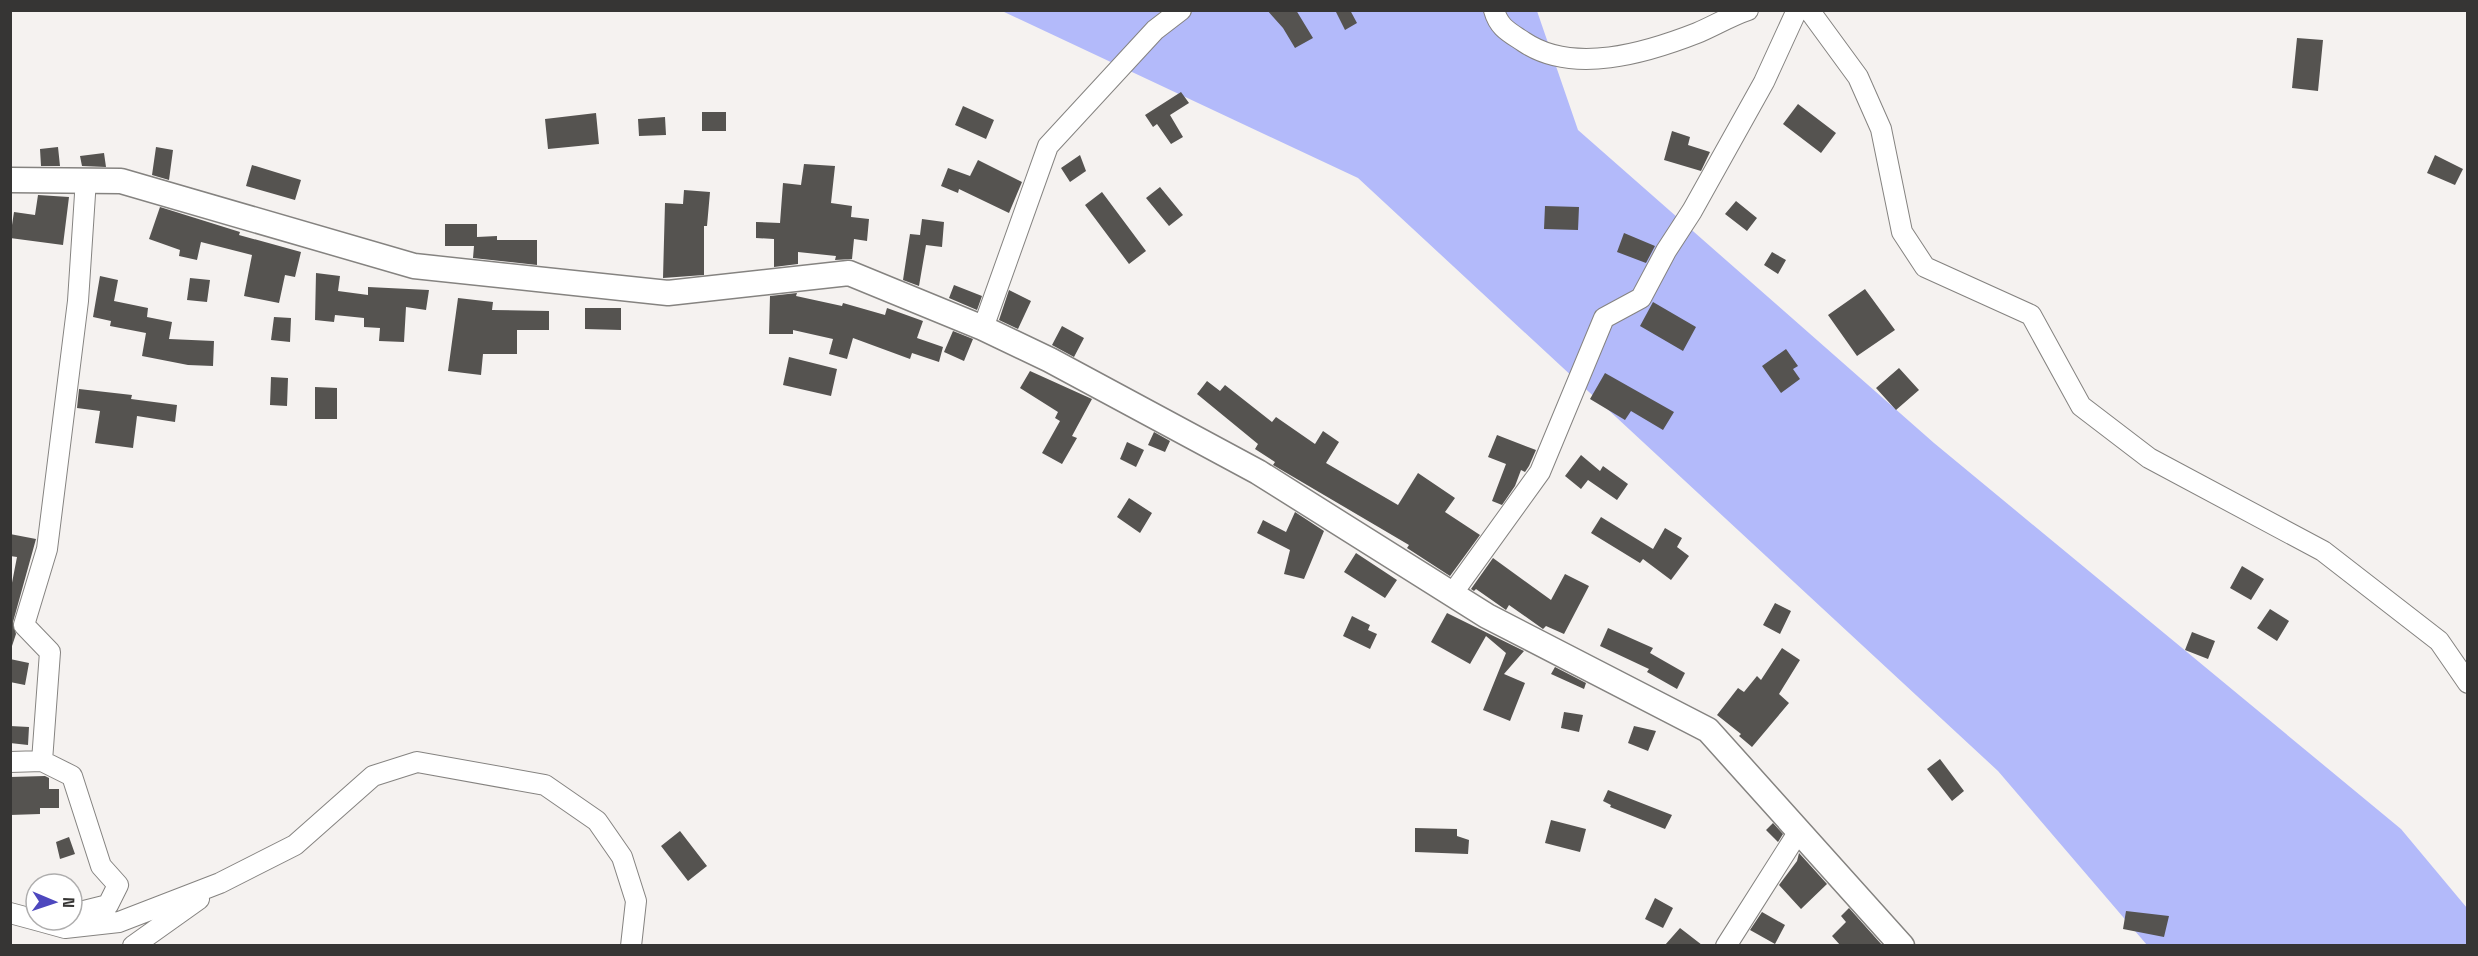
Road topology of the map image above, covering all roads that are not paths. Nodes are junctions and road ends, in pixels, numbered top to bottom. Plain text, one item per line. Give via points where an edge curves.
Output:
1 (1181, 10) edge
2 (1494, 10) edge
3 (1748, 10) edge
4 (1797, 10) edge
5 (1809, 10) edge
6 (86, 179) junction
7 (10, 180) edge
8 (983, 328) junction
9 (1452, 594) junction
10 (2468, 683) edge
11 (42, 761) junction
12 (10, 762) edge
13 (1799, 831) junction
14 (220, 883) junction
15 (84, 915) edge
16 (84, 921) edge
17 (133, 945) edge
18 (631, 945) edge
19 (1726, 945) edge
20 (1902, 945) edge

1 - 8 street via 1155,30 1048,146
2 - 3 street via 1498,25 1541,53 1591,60 1644,50 1697,33
4 - 9 street via 1764,82 1641,298 1604,318 1540,472
5 - 10 street via 1858,77 1881,129 1902,232 1925,267 2031,315 2081,406 2149,458 2323,551 2439,641
6 - 7 street
6 - 8 street via 121,181 414,266 668,294 849,273
6 - 11 street via 78,301 46,549 24,625 50,652
8 - 9 street via 1258,472
9 - 13 street via 1487,616 1708,730
11 - 12 street
11 - 15 street via 72,776 100,866 118,885 108,905
13 - 19 street
13 - 20 street
14 - 16 street via 119,922
14 - 17 street
14 - 18 street via 295,844 373,776 417,762 545,785 597,821 622,857 636,901

